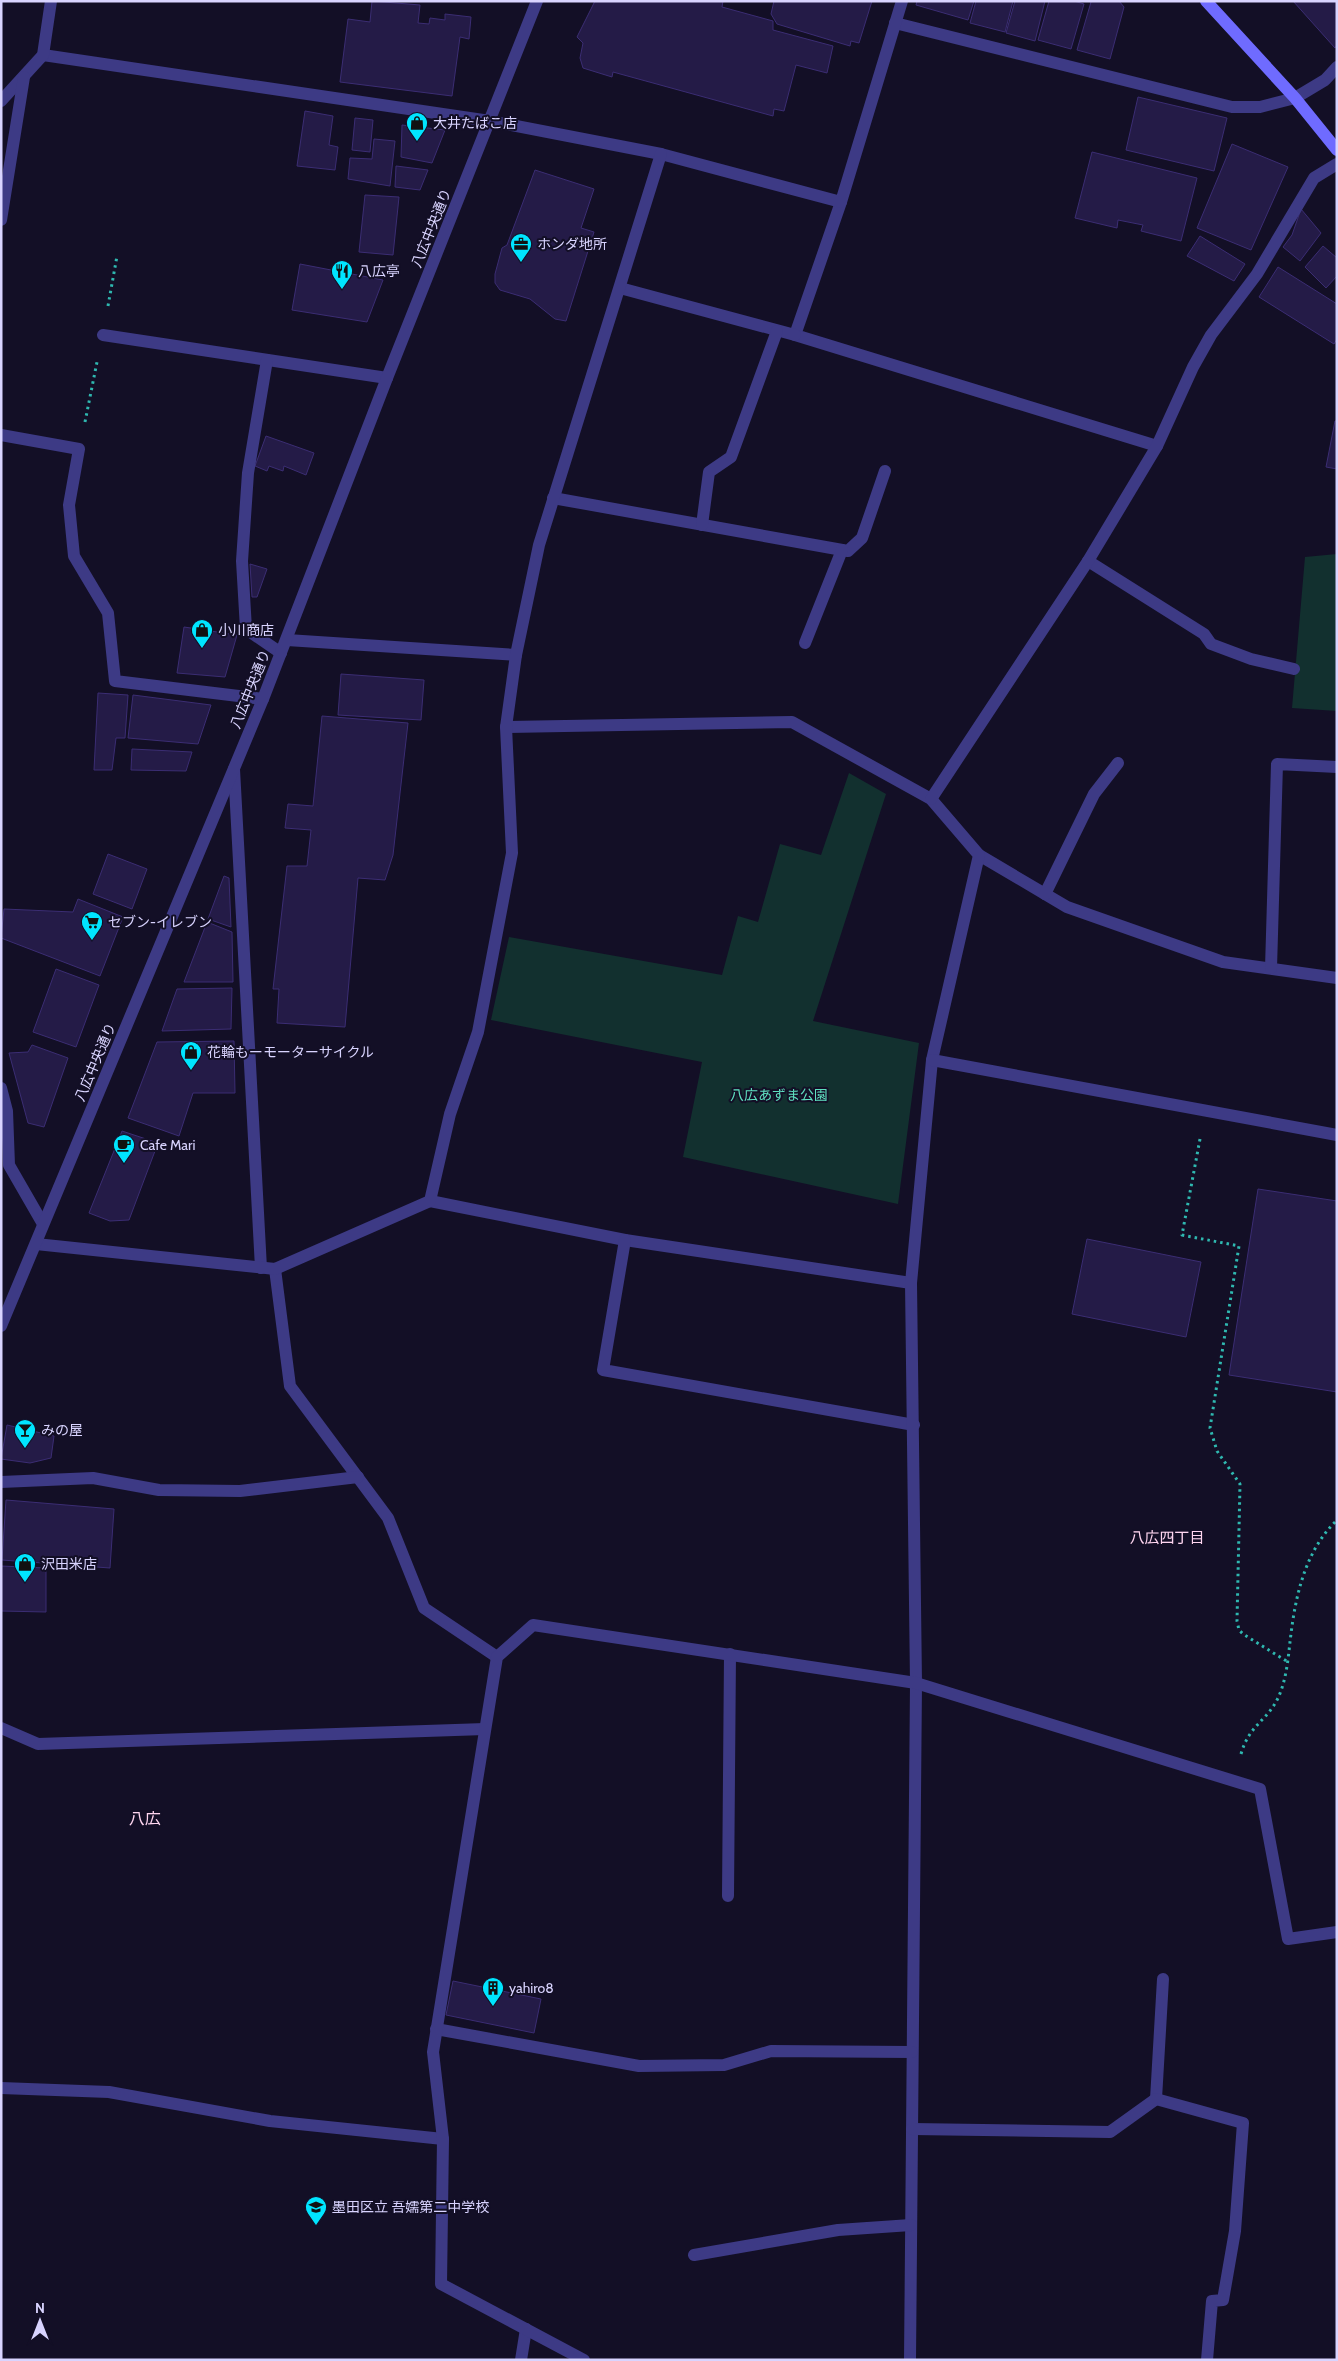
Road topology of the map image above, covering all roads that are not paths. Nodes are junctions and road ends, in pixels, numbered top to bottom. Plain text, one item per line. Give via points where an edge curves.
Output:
1 (51, 1) edge
2 (538, 1) edge
3 (902, 1) edge
4 (1206, 1) edge
5 (896, 23) junction
6 (43, 55) junction
7 (1337, 67) edge
8 (24, 77) junction
9 (1295, 98) junction
10 (1, 101) edge
11 (490, 121) junction
12 (1337, 150) edge
13 (661, 154) junction
14 (1337, 164) edge
15 (841, 202) junction
16 (1, 220) edge
17 (620, 288) junction
18 (777, 330) junction
19 (103, 335) dead end
20 (795, 335) junction
21 (267, 360) junction
22 (387, 378) junction
23 (1, 435) edge
24 (1157, 446) junction
25 (885, 471) dead end
26 (553, 498) junction
27 (702, 525) junction
28 (842, 550) junction
29 (1088, 562) junction
30 (286, 640) junction
31 (805, 643) dead end
32 (281, 653) junction
33 (516, 655) junction
34 (1294, 669) dead end
35 (263, 699) junction
36 (506, 727) junction
37 (1118, 762) dead end
38 (1337, 767) edge
39 (234, 770) junction
40 (931, 799) junction
41 (979, 855) junction
42 (1045, 894) junction
43 (1271, 968) junction
44 (1337, 978) edge
45 (932, 1060) junction
46 (1, 1088) edge
47 (1337, 1135) edge
48 (5, 1165) edge
49 (430, 1201) junction
50 (43, 1224) junction
51 (625, 1240) junction
52 (36, 1244) junction
53 (260, 1268) junction
54 (275, 1269) junction
55 (911, 1283) junction
56 (1, 1326) edge
57 (914, 1425) junction
58 (358, 1477) junction
59 (1, 1482) edge
60 (730, 1654) junction
61 (497, 1657) junction
62 (916, 1683) junction
63 (1, 1728) edge
64 (485, 1729) junction
65 (728, 1896) dead end
66 (1337, 1932) edge
67 (1164, 1979) dead end
68 (436, 2029) junction
69 (912, 2052) junction
70 (1, 2088) edge
71 (1156, 2099) junction
72 (912, 2129) junction
73 (443, 2139) junction
74 (911, 2225) junction
75 (694, 2255) dead end
76 (526, 2329) junction
77 (521, 2360) edge
78 (584, 2360) edge
79 (910, 2360) edge
80 (1207, 2360) edge

1 - 6 street
2 - 11 street, 八広中央通り
3 - 5 street
4 - 9 main road
5 - 9 street via 1232,107 1260,107
5 - 15 street
6 - 8 street
6 - 11 street
7 - 9 street via 1325,80
8 - 10 street
8 - 16 street
9 - 12 main road
11 - 13 street
11 - 22 street, 八広中央通り
13 - 15 street
13 - 17 street
14 - 24 street via 1314,178 1257,274 1211,335
15 - 20 street
17 - 18 street
17 - 26 street
18 - 20 street
18 - 27 street via 731,457 709,472
19 - 21 street
20 - 24 street
21 - 22 street
21 - 32 street via 248,473 242,562 246,629
22 - 30 street, 八広中央通り
23 - 35 street via 79,449 69,505 74,556 108,613 115,681
24 - 29 street
25 - 28 street via 862,538 848,551
26 - 27 street
26 - 33 street via 539,545
27 - 28 street
28 - 31 street
29 - 34 street via 1204,634 1211,644
29 - 40 street
30 - 32 street, 八広中央通り
30 - 33 street
32 - 35 street, 八広中央通り
33 - 36 street
35 - 39 street, 八広中央通り
36 - 40 street via 792,722
36 - 49 street via 512,853 478,1032 450,1114
37 - 42 street via 1094,794
38 - 43 street via 1277,764
39 - 50 street, 八広中央通り
39 - 53 street
40 - 41 street
41 - 42 street
41 - 45 street
42 - 43 street via 1067,907 1223,962
43 - 44 street
45 - 47 street
45 - 55 street
46 - 48 street via 7,1111
48 - 50 street
49 - 51 street
49 - 54 street
50 - 52 street, 八広中央通り
51 - 55 street
51 - 57 street via 603,1370
52 - 53 street
52 - 56 street, 八広中央通り
53 - 54 street
54 - 58 street via 290,1386
55 - 57 street
57 - 62 street
58 - 59 street via 240,1491 159,1490 93,1478
58 - 61 street via 388,1518 424,1608
60 - 61 street via 533,1625
60 - 62 street
60 - 65 street
61 - 64 street
62 - 66 street via 1260,1789 1288,1939
62 - 69 street
63 - 64 street via 38,1744
64 - 68 street
67 - 71 street
68 - 69 street via 639,2066 724,2065 770,2051
68 - 73 street via 433,2052
69 - 72 street
70 - 73 street via 109,2092 270,2121
71 - 72 street via 1110,2132
71 - 80 street via 1243,2123 1235,2231 1223,2300 1212,2301
72 - 74 street
73 - 76 street via 442,2284
74 - 75 street via 838,2230
74 - 79 street
76 - 77 street
76 - 78 street

